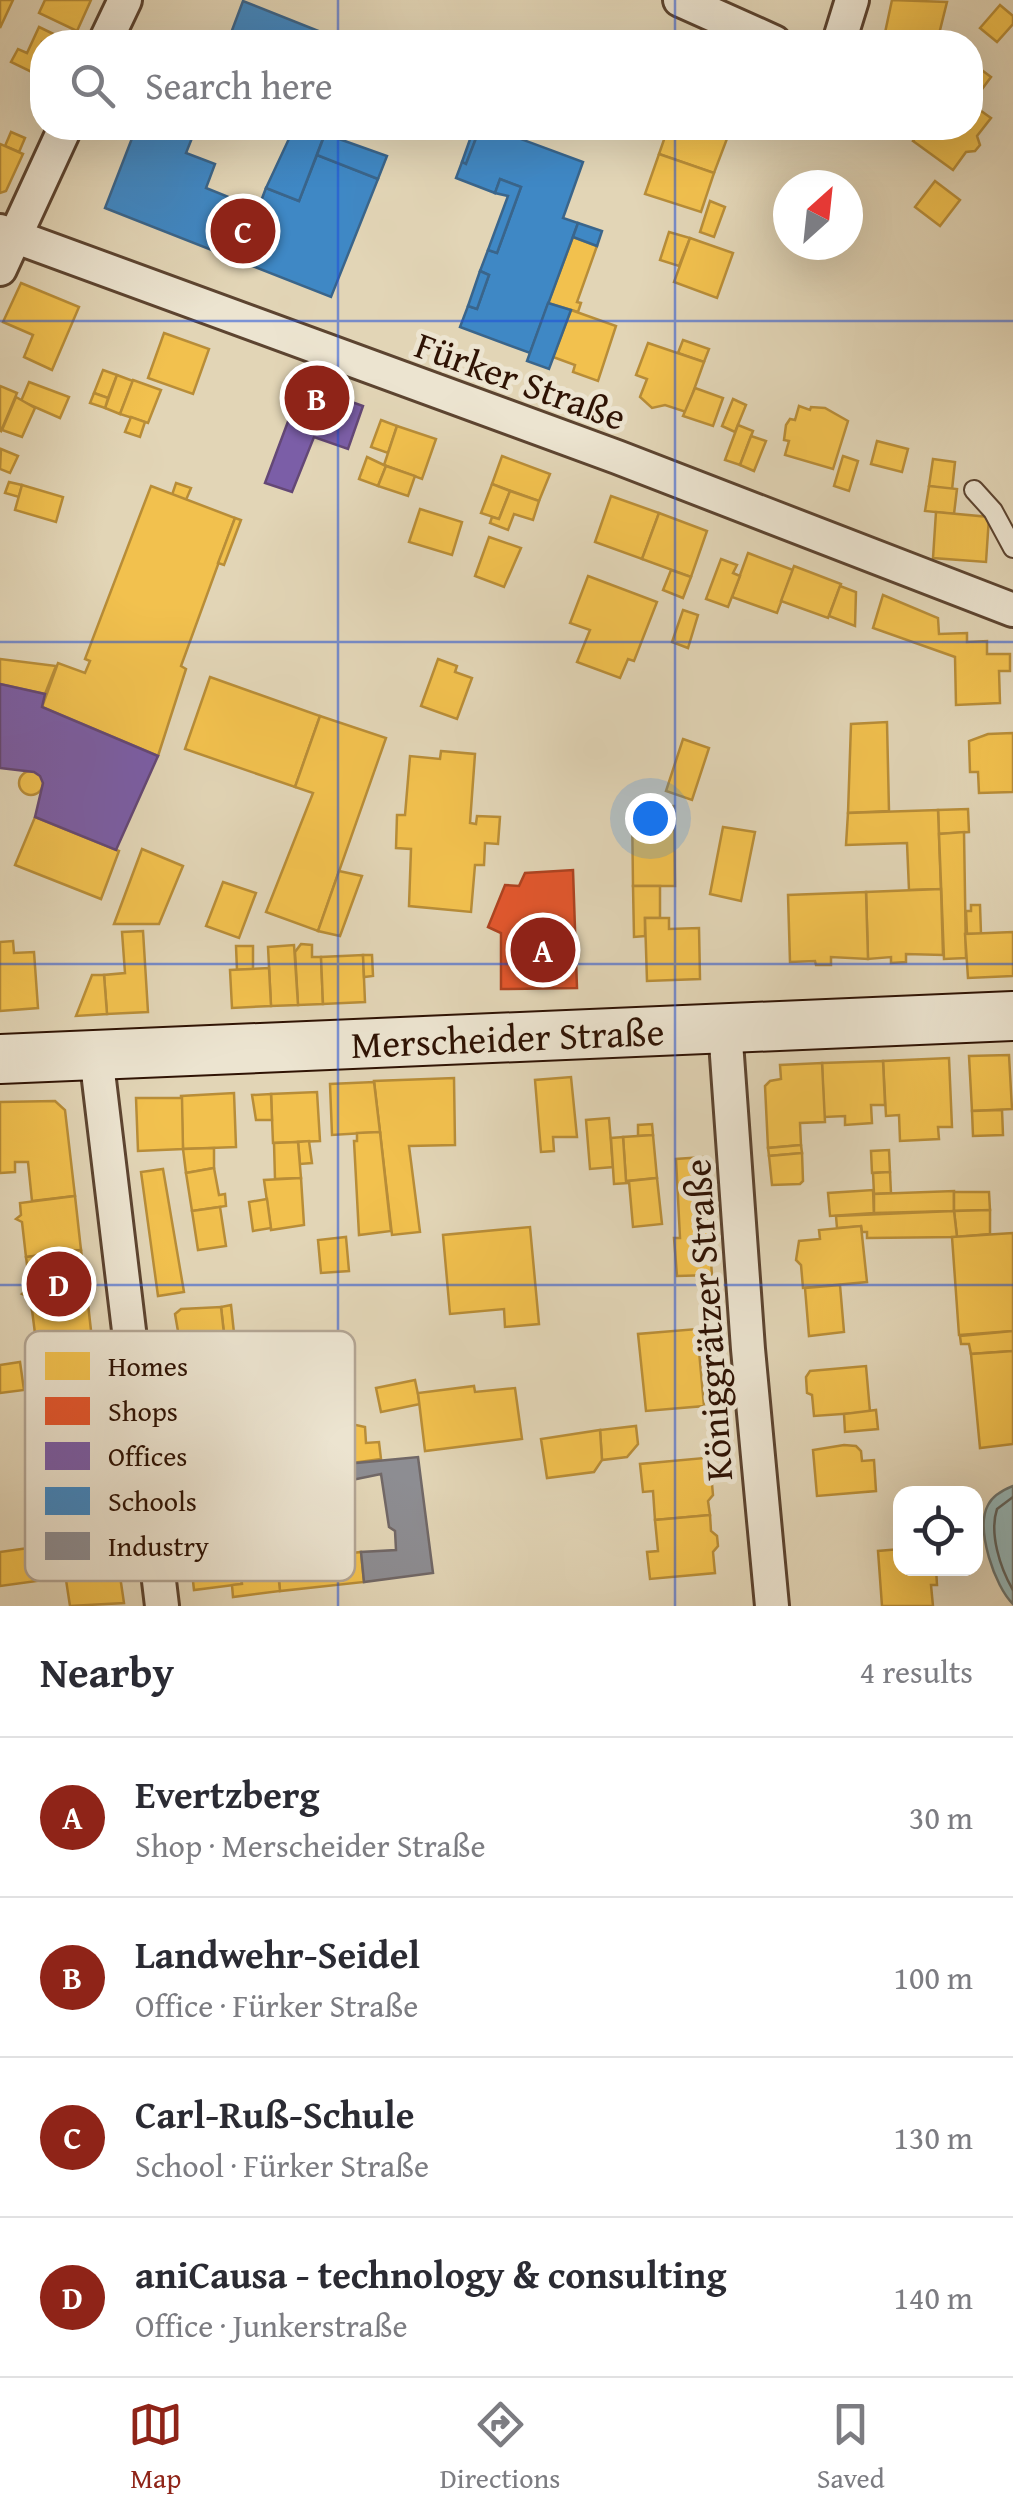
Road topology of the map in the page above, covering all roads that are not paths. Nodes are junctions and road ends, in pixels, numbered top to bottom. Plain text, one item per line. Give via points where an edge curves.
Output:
1 (125, 0) edge
2 (680, 0) edge
3 (852, 0) edge
4 (110, 30) edge
5 (747, 30) edge
6 (843, 30) edge
7 (58, 140) edge
8 (7, 234) edge
9 (0, 269) edge
10 (974, 490) dead end
11 (1013, 548) edge
12 (1013, 610) edge
13 (1013, 1016) edge
14 (725, 1028) junction
15 (96, 1055) junction
16 (0, 1059) edge
17 (129, 1331) edge
18 (159, 1581) edge
19 (162, 1606) edge
20 (772, 1606) edge

1 - 4 street
2 - 5 street
3 - 6 street
7 - 8 street
8 - 9 street
8 - 12 street, Fürker Straße
10 - 11 lane
13 - 14 main road, Merscheider Straße
14 - 15 main road, Merscheider Straße
14 - 20 street, Königgrätzer Straße
15 - 16 main road, Merscheider Straße
15 - 17 street
18 - 19 street

